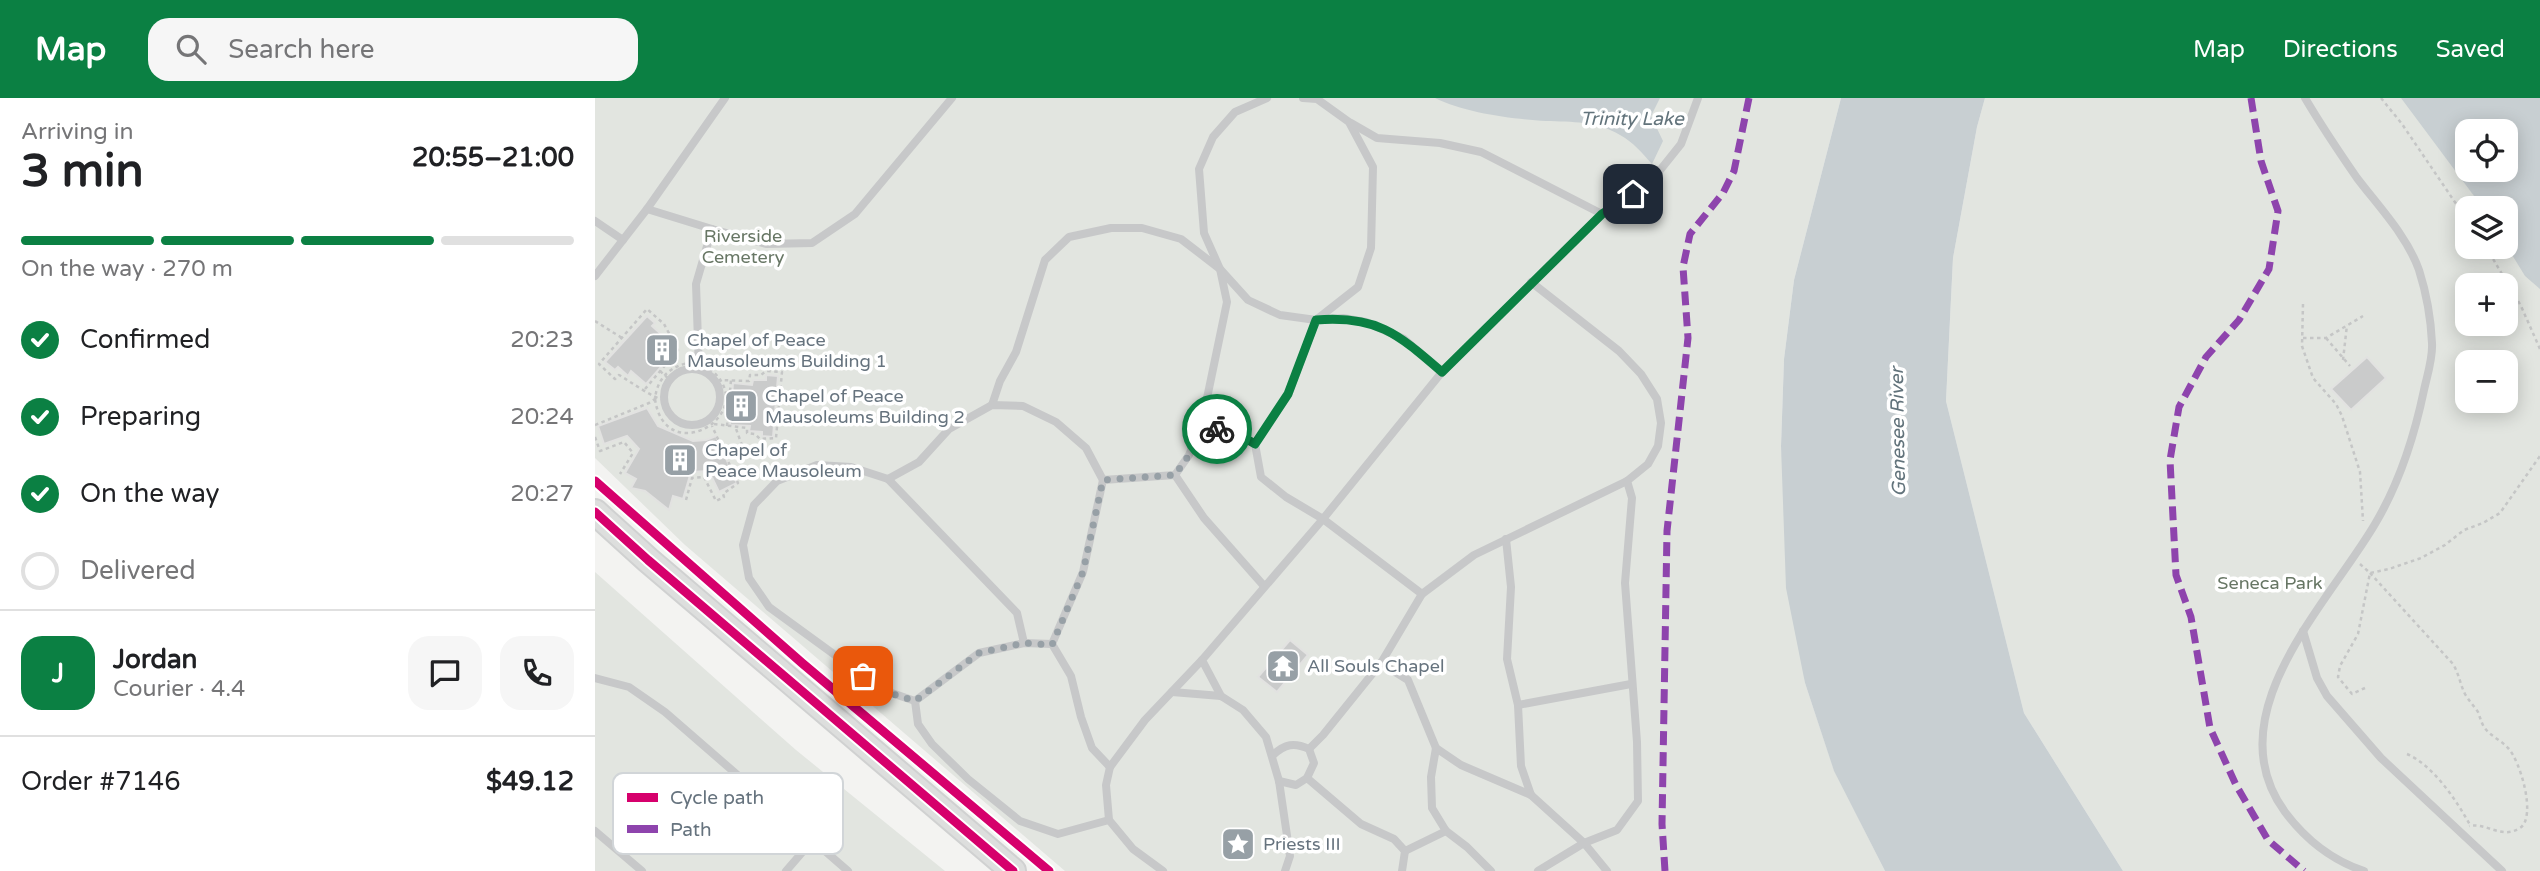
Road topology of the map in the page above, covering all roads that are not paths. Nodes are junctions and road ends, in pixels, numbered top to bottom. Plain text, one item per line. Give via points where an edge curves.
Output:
1 (725, 98) edge
2 (952, 98) edge
3 (1266, 98) edge
4 (1303, 98) edge
5 (1698, 98) edge
6 (2305, 98) edge
7 (1317, 99) edge
8 (1349, 122) junction
9 (647, 209) junction
10 (1602, 214) junction
11 (595, 220) edge
12 (712, 229) junction
13 (623, 240) junction
14 (1220, 269) junction
15 (595, 276) edge
16 (1531, 282) junction
17 (1316, 320) junction
18 (699, 367) junction
19 (1442, 372) junction
20 (992, 405) junction
21 (1201, 427) junction
22 (1255, 444) junction
23 (1175, 475) junction
24 (888, 479) junction
25 (1103, 480) junction
26 (1627, 481) junction
27 (595, 512) edge
28 (1323, 519) junction
29 (1506, 539) junction
30 (1264, 586) junction
31 (1422, 594) junction
32 (2302, 631) junction
33 (1024, 643) junction
34 (1052, 645) junction
35 (1202, 660) junction
36 (1381, 663) junction
37 (596, 680) edge
38 (1631, 684) junction
39 (1172, 692) junction
40 (1221, 696) junction
41 (915, 701) junction
42 (1517, 705) junction
43 (1436, 748) junction
44 (1309, 749) junction
45 (1273, 755) junction
46 (1110, 766) junction
47 (735, 773) edge
48 (1307, 778) junction
49 (1279, 780) junction
50 (1531, 795) junction
51 (1109, 820) junction
52 (595, 831) edge
53 (1446, 831) junction
54 (1584, 843) junction
55 (613, 846) edge
56 (1405, 850) junction
57 (622, 854) edge
58 (801, 854) edge
59 (828, 854) edge
60 (1158, 870) edge
61 (642, 871) edge
62 (786, 871) edge
63 (848, 871) edge
64 (1013, 871) edge
65 (1285, 871) edge
66 (1402, 871) edge
67 (1491, 871) edge
68 (1538, 871) edge
69 (1607, 871) edge
70 (2364, 871) edge
71 (2502, 871) edge

1 - 9 lane
2 - 12 lane via 856,214 812,243 766,244
3 - 14 lane via 1235,112 1213,137 1199,169 1204,233
4 - 7 lane
5 - 10 lane via 1681,144 1649,184
6 - 32 lane via 2398,231 2419,270 2432,345 2414,438 2399,479 2375,525
7 - 8 lane
8 - 10 lane via 1377,138 1481,152
8 - 17 lane via 1373,167 1371,248 1358,287
9 - 12 lane
9 - 13 lane
10 - 16 lane
11 - 13 lane
12 - 18 lane via 697,284
13 - 15 lane
14 - 17 lane via 1248,300 1280,315
14 - 20 lane via 1181,239 1142,228 1111,228 1069,237 1045,260 1017,352
14 - 21 lane via 1227,302
16 - 19 lane
16 - 26 lane via 1619,351 1657,399 1658,446 1648,464
17 - 19 lane via 1366,321 1404,339
17 - 22 lane via 1288,394
18 - 18 lane via 720,388 719,407 715,415 689,426 672,417 660,399 667,377
19 - 28 lane
20 - 24 lane via 949,429 919,462
20 - 25 lane via 1023,406 1056,422 1086,448
21 - 22 lane via 1233,431
21 - 23 lane
22 - 28 lane via 1261,477
23 - 25 lane
23 - 30 lane via 1204,518
24 - 33 lane via 1017,613
24 - 41 lane via 851,467 817,465 777,481 754,505 743,545 748,578 769,607 883,691
25 - 34 lane via 1083,572
26 - 29 lane
26 - 38 lane via 1632,498 1625,583
27 - 64 main road
28 - 30 lane
28 - 31 lane
29 - 31 lane via 1474,555
29 - 42 lane via 1511,587 1507,659
30 - 35 lane
31 - 36 lane
32 - 70 lane via 2273,689 2262,757 2276,800 2302,835 2343,864
32 - 71 lane via 2327,696 2381,758
33 - 34 lane
33 - 41 lane via 979,653
34 - 46 lane via 1071,676 1092,748
35 - 39 lane
35 - 40 lane
36 - 43 lane via 1408,680
36 - 44 lane
37 - 47 lane via 629,687
38 - 42 lane
38 - 54 lane via 1638,801 1617,830
39 - 40 lane
39 - 46 lane
40 - 45 lane via 1243,710 1266,737
41 - 51 lane via 918,724 932,744 1020,821 1058,834
42 - 50 lane via 1521,766
43 - 50 lane via 1461,765
43 - 53 lane via 1432,808
44 - 45 lane via 1297,744 1283,746
44 - 48 lane via 1314,763
45 - 49 lane
46 - 51 lane
48 - 49 lane via 1296,785
48 - 56 lane via 1361,824 1394,839
49 - 65 lane via 1290,856
50 - 54 lane
51 - 60 lane
52 - 55 lane
53 - 56 lane
53 - 67 lane
54 - 68 lane
54 - 69 lane
56 - 66 lane
57 - 61 lane
58 - 62 lane
59 - 63 lane

